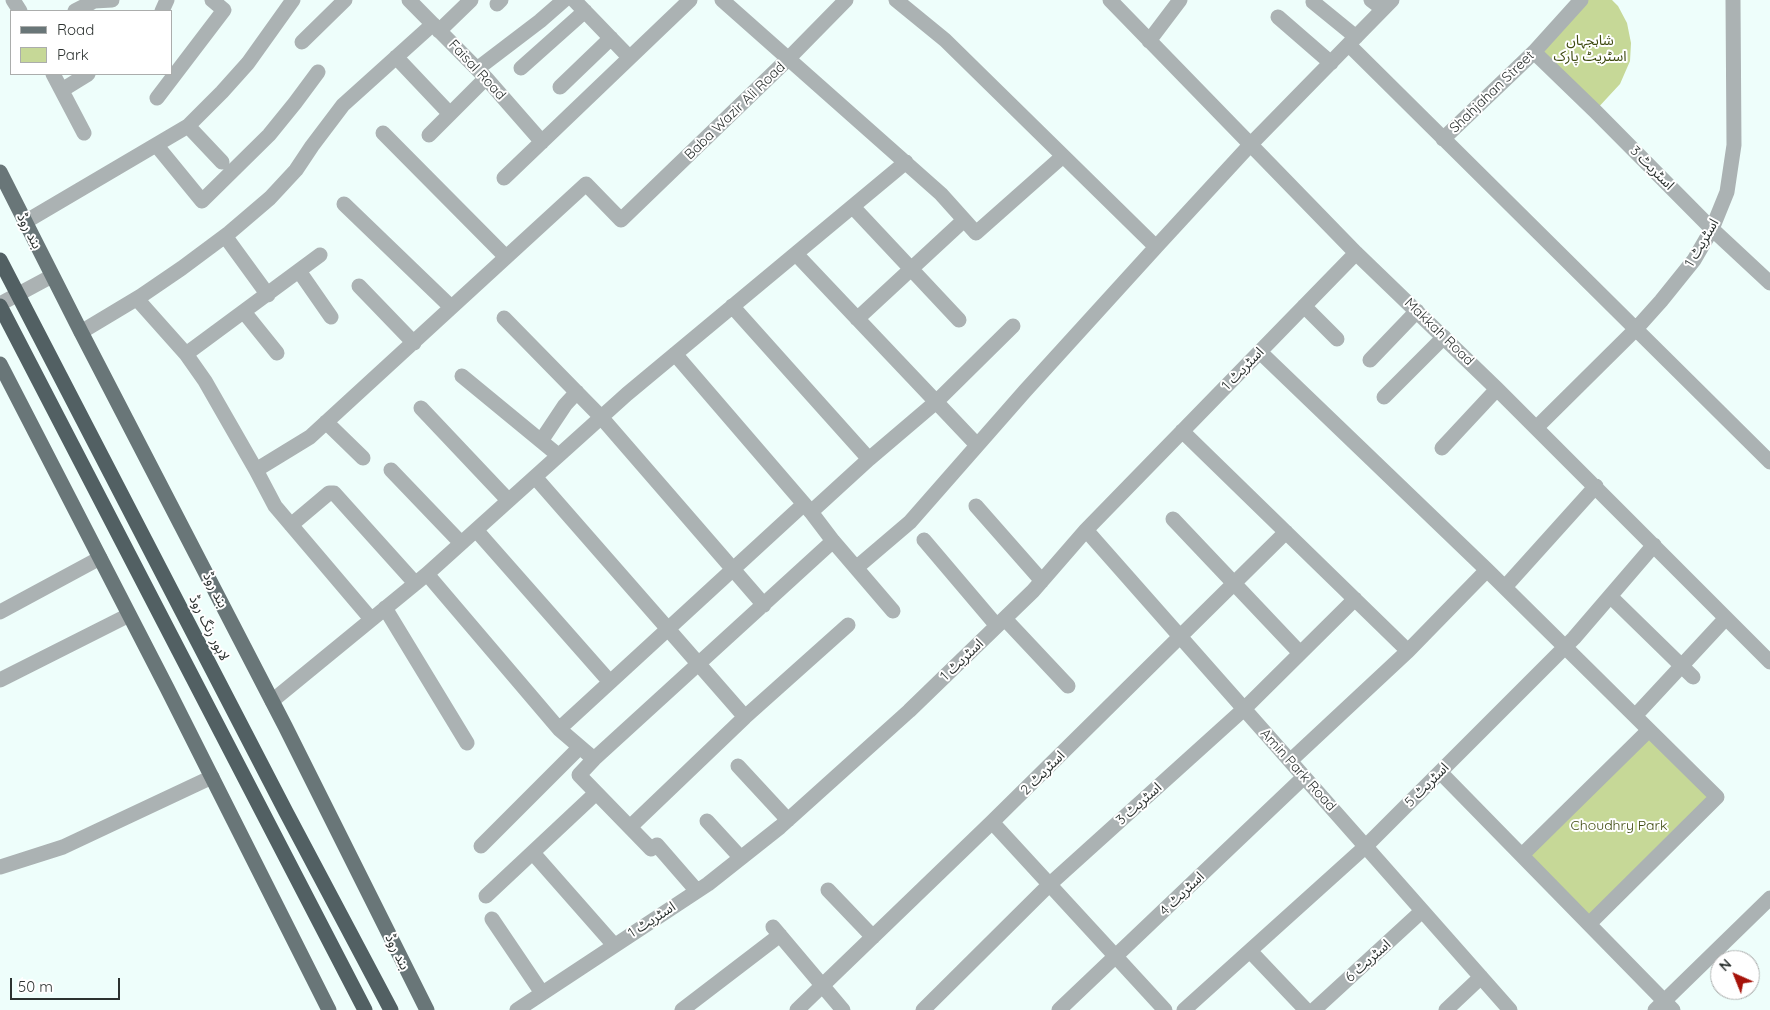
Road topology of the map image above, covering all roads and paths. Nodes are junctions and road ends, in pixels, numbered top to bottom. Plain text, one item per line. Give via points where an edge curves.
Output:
1 (112, 0) edge
2 (212, 0) edge
3 (293, 0) edge
4 (345, 0) edge
5 (409, 0) edge
6 (471, 0) edge
7 (564, 0) edge
8 (574, 0) edge
9 (690, 0) edge
10 (722, 0) edge
11 (846, 0) edge
12 (896, 0) edge
13 (1110, 0) edge
14 (1180, 0) edge
15 (1371, 0) edge
16 (1581, 0) edge
17 (1733, 0) edge
18 (1313, 2) dead end
19 (1388, 5) edge
20 (77, 10) edge
21 (585, 11) junction
22 (1278, 17) dead end
23 (436, 27) junction
24 (611, 38) junction
25 (1149, 41) junction
26 (1353, 41) junction
27 (302, 42) dead end
28 (1534, 52) junction
29 (629, 57) junction
30 (396, 58) junction
31 (789, 58) junction
32 (1331, 63) junction
33 (521, 68) dead end
34 (318, 72) dead end
35 (482, 74) junction
36 (54, 75) edge
37 (86, 75) edge
38 (560, 87) dead end
39 (62, 90) junction
40 (157, 98) dead end
41 (450, 114) junction
42 (188, 126) junction
43 (84, 133) dead end
44 (383, 133) dead end
45 (429, 135) dead end
46 (1443, 139) junction
47 (542, 142) junction
48 (1250, 145) junction
49 (157, 146) junction
50 (1063, 156) junction
51 (222, 162) dead end
52 (906, 162) junction
53 (0, 172) edge
54 (504, 178) dead end
55 (344, 204) dead end
56 (853, 206) junction
57 (964, 220) junction
58 (25, 222) junction
59 (1712, 229) junction
60 (225, 236) junction
61 (1156, 247) junction
62 (1356, 253) junction
63 (796, 254) junction
64 (320, 255) dead end
65 (506, 257) junction
66 (0, 260) edge
67 (911, 269) junction
68 (299, 270) junction
69 (52, 276) junction
70 (1770, 282) edge
71 (359, 286) dead end
72 (268, 295) junction
73 (137, 298) junction
74 (0, 305) edge
75 (732, 306) junction
76 (1304, 306) junction
77 (451, 307) junction
78 (1417, 311) junction
79 (244, 312) junction
80 (331, 317) dead end
81 (504, 318) dead end
82 (857, 319) junction
83 (959, 320) dead end
84 (1013, 326) dead end
85 (1636, 330) junction
86 (81, 332) junction
87 (1444, 337) junction
88 (1337, 339) dead end
89 (414, 343) junction
90 (1260, 352) junction
91 (276, 353) dead end
92 (186, 354) junction
93 (675, 354) junction
94 (1370, 360) dead end
95 (0, 364) edge
96 (462, 376) dead end
97 (1497, 389) junction
98 (577, 392) junction
99 (1384, 397) dead end
100 (936, 402) junction
101 (421, 408) dead end
102 (601, 417) junction
103 (326, 422) junction
104 (1536, 428) junction
105 (1182, 431) junction
106 (541, 441) junction
107 (977, 445) junction
108 (1442, 448) dead end
109 (558, 455) junction
110 (363, 458) dead end
111 (869, 459) junction
112 (1770, 462) edge
113 (256, 470) junction
114 (391, 470) dead end
115 (534, 477) junction
116 (1596, 486) junction
117 (508, 500) junction
118 (976, 506) dead end
119 (808, 508) junction
120 (1173, 519) dead end
121 (291, 525) junction
122 (476, 530) junction
123 (1086, 530) junction
124 (1286, 532) junction
125 (924, 540) dead end
126 (833, 541) junction
127 (461, 543) junction
128 (1654, 545) junction
129 (100, 558) junction
130 (856, 568) junction
131 (733, 569) junction
132 (1487, 570) junction
133 (421, 578) junction
134 (1042, 581) junction
135 (1235, 582) junction
136 (1505, 587) junction
137 (1610, 596) junction
138 (1355, 599) junction
139 (764, 604) junction
140 (385, 608) junction
141 (893, 611) dead end
142 (0, 612) edge
143 (129, 615) junction
144 (1726, 618) junction
145 (371, 619) junction
146 (1001, 622) junction
147 (848, 624) dead end
148 (668, 629) junction
149 (1180, 637) junction
150 (1565, 647) junction
151 (1408, 651) junction
152 (1300, 653) junction
153 (1770, 662) edge
154 (698, 664) junction
155 (1681, 666) junction
156 (1692, 677) dead end
157 (0, 680) edge
158 (610, 682) junction
159 (1068, 686) dead end
160 (272, 701) junction
161 (1244, 709) junction
162 (1635, 716) junction
163 (745, 717) junction
164 (559, 729) junction
165 (1648, 730) junction
166 (466, 743) dead end
167 (580, 747) junction
168 (594, 759) junction
169 (1290, 761) junction
170 (738, 766) dead end
171 (1440, 772) junction
172 (212, 777) junction
173 (1304, 777) junction
174 (596, 793) junction
175 (788, 820) junction
176 (707, 822) dead end
177 (992, 822) junction
178 (630, 827) junction
179 (481, 846) dead end
180 (1365, 846) junction
181 (533, 853) junction
182 (1522, 855) junction
183 (741, 858) junction
184 (0, 867) edge
185 (1050, 884) junction
186 (828, 890) dead end
187 (697, 891) junction
188 (486, 896) dead end
189 (1770, 898) edge
190 (1422, 911) junction
191 (492, 918) dead end
192 (1589, 924) junction
193 (874, 937) junction
194 (614, 945) junction
195 (1250, 951) junction
196 (1115, 957) junction
197 (1481, 977) junction
198 (822, 986) junction
199 (542, 993) junction
200 (1664, 1007) edge
201 (329, 1010) edge
202 (365, 1010) edge
203 (391, 1010) edge
204 (427, 1010) edge
205 (517, 1010) edge
206 (682, 1010) edge
207 (796, 1010) edge
208 (843, 1010) edge
209 (923, 1010) edge
210 (1059, 1010) edge
211 (1165, 1010) edge
212 (1184, 1010) edge
213 (1306, 1010) edge
214 (1314, 1010) edge
215 (1446, 1010) edge
216 (1510, 1010) edge

1 - 20 street via 94,1
2 - 40 street via 224,10
3 - 42 street via 248,63
4 - 27 street
5 - 23 street, Faisal Road
6 - 23 street
7 - 35 street
8 - 21 street
9 - 29 street
10 - 31 street
11 - 31 street, Baba Wazir Ali Road
12 - 50 street via 945,40
13 - 25 street, Makkah Road
14 - 25 street
15 - 19 street
16 - 28 street, Shahjahan Street
17 - 59 street, اسٹریٹ 1 via 1734,145 1727,192
18 - 26 street
19 - 26 street
21 - 24 street
21 - 33 street
22 - 32 street
23 - 30 street
23 - 35 street, Faisal Road
24 - 29 street
24 - 38 street
25 - 48 street, Makkah Road
26 - 32 street
26 - 46 street
28 - 46 street, Shahjahan Street
28 - 59 street, اسٹریٹ 3
29 - 47 street
30 - 41 street
30 - 60 street via 343,105 296,170 270,198
31 - 52 street
31 - 65 street, Baba Wazir Ali Road via 621,220 586,184
32 - 48 street
34 - 49 street via 269,135 202,201
35 - 41 street
35 - 47 street, Faisal Road
36 - 39 street
37 - 39 street
39 - 43 street
41 - 45 street
42 - 49 street
42 - 51 street
44 - 65 street
46 - 85 street
47 - 54 street
48 - 61 street
48 - 62 street, Makkah Road
49 - 58 street
50 - 57 street via 976,233
50 - 61 street
52 - 56 street
52 - 57 street
53 - 58 main road, بند روڈ
55 - 77 street
56 - 63 street
56 - 67 street
57 - 67 street
58 - 69 main road, بند روڈ
59 - 70 street, اسٹریٹ 3
59 - 85 street, اسٹریٹ 1 via 1694,260
60 - 72 street
60 - 73 street
61 - 107 street
62 - 76 street, اسٹریٹ 1
62 - 78 street, Makkah Road
63 - 75 street
63 - 82 street
64 - 68 street
65 - 77 street
66 - 203 highway, لاہور رنگ روڈ, bridge
67 - 82 street
67 - 83 street
68 - 72 street
68 - 80 street
69 - 74 street
69 - 86 main road, بند روڈ
71 - 89 street
72 - 79 street
73 - 86 street
73 - 92 street
74 - 202 highway
75 - 93 street
75 - 111 street
76 - 88 street
76 - 90 street, اسٹریٹ 1
77 - 89 street
78 - 87 street, Makkah Road
78 - 94 street
79 - 91 street
79 - 92 street
81 - 98 street
82 - 100 street
84 - 100 street
85 - 104 street, اسٹریٹ 1
85 - 112 street
86 - 160 main road, بند روڈ
87 - 97 street, Makkah Road
87 - 99 street
89 - 103 street
90 - 105 street, اسٹریٹ 1
90 - 132 street
92 - 113 street
93 - 102 street
93 - 119 street
95 - 129 main road
96 - 106 street
97 - 104 street, Makkah Road
97 - 108 street
98 - 102 street
98 - 106 street
100 - 107 street
100 - 111 street
101 - 117 street
102 - 109 street
102 - 131 street
103 - 110 street
103 - 113 street via 310,437
104 - 116 street, Makkah Road
105 - 123 street, اسٹریٹ 1
105 - 124 street
106 - 109 street
107 - 130 street via 910,522
109 - 115 street
111 - 119 street
113 - 121 street via 275,506
114 - 127 street
115 - 117 street
115 - 148 street
116 - 128 street, Makkah Road
116 - 136 street
117 - 122 street
118 - 134 street
119 - 126 street
119 - 131 street
120 - 135 street
121 - 133 street via 329,493 334,493
121 - 145 street
122 - 127 street
122 - 158 street
123 - 134 street, اسٹریٹ 1
123 - 149 street, Amin Park Road
124 - 135 street, اسٹریٹ 2
124 - 138 street
125 - 146 street
126 - 130 street
126 - 139 street
127 - 133 street
128 - 137 street, اسٹریٹ 5
128 - 144 street, Makkah Road
129 - 142 street
129 - 143 main road
130 - 141 street
131 - 139 street
131 - 148 street
132 - 136 street
132 - 151 street
133 - 140 street
133 - 164 street
134 - 146 street, اسٹریٹ 1
135 - 149 street, اسٹریٹ 2
135 - 152 street
136 - 150 street
137 - 150 street, اسٹریٹ 5
137 - 155 street
138 - 151 street
138 - 152 street, اسٹریٹ 3
139 - 154 street
140 - 145 street
140 - 166 street
143 - 157 street
143 - 172 main road
144 - 153 street, Makkah Road
144 - 155 street
145 - 160 street
146 - 159 street
146 - 175 street, اسٹریٹ 1 via 909,711
147 - 163 street
148 - 154 street
148 - 158 street
149 - 161 street, Amin Park Road
149 - 177 street, اسٹریٹ 2
150 - 162 street
150 - 171 street, اسٹریٹ 5
151 - 169 street
152 - 161 street, اسٹریٹ 3
154 - 163 street
154 - 168 street
155 - 156 street
155 - 162 street
158 - 164 street
160 - 204 main road, بند روڈ
161 - 169 street, Amin Park Road
161 - 185 street, اسٹریٹ 3
162 - 165 street
163 - 178 street
164 - 167 street
165 - 182 street
165 - 192 street via 1717,798
167 - 168 street
167 - 179 street
168 - 174 street via 579,776
169 - 173 street, Amin Park Road
170 - 175 street
171 - 180 street, اسٹریٹ 5
171 - 182 street
172 - 184 street via 63,847
172 - 201 main road
173 - 180 street, Amin Park Road
173 - 196 street, اسٹریٹ 4
174 - 178 street
174 - 181 street
175 - 183 street, اسٹریٹ 1
176 - 183 street
177 - 185 street
177 - 193 street, اسٹریٹ 2
178 - 187 street via 651,849 656,844
180 - 190 street, Amin Park Road
180 - 195 street, اسٹریٹ 5
181 - 188 street
181 - 194 street
182 - 192 street
183 - 187 street, اسٹریٹ 1
185 - 196 street
185 - 209 street, اسٹریٹ 3
186 - 193 street
187 - 194 street, اسٹریٹ 1
189 - 200 street
190 - 197 street, Amin Park Road
190 - 214 street, اسٹریٹ 6
191 - 199 street
192 - 200 street
193 - 198 street, اسٹریٹ 2
194 - 199 street, اسٹریٹ 1
195 - 212 street, اسٹریٹ 5
195 - 213 street
196 - 210 street, اسٹریٹ 4
196 - 211 street
197 - 215 street
197 - 216 street, Amin Park Road
198 - 206 street via 777,931
198 - 207 street, اسٹریٹ 2
198 - 208 street
199 - 205 street, اسٹریٹ 1

